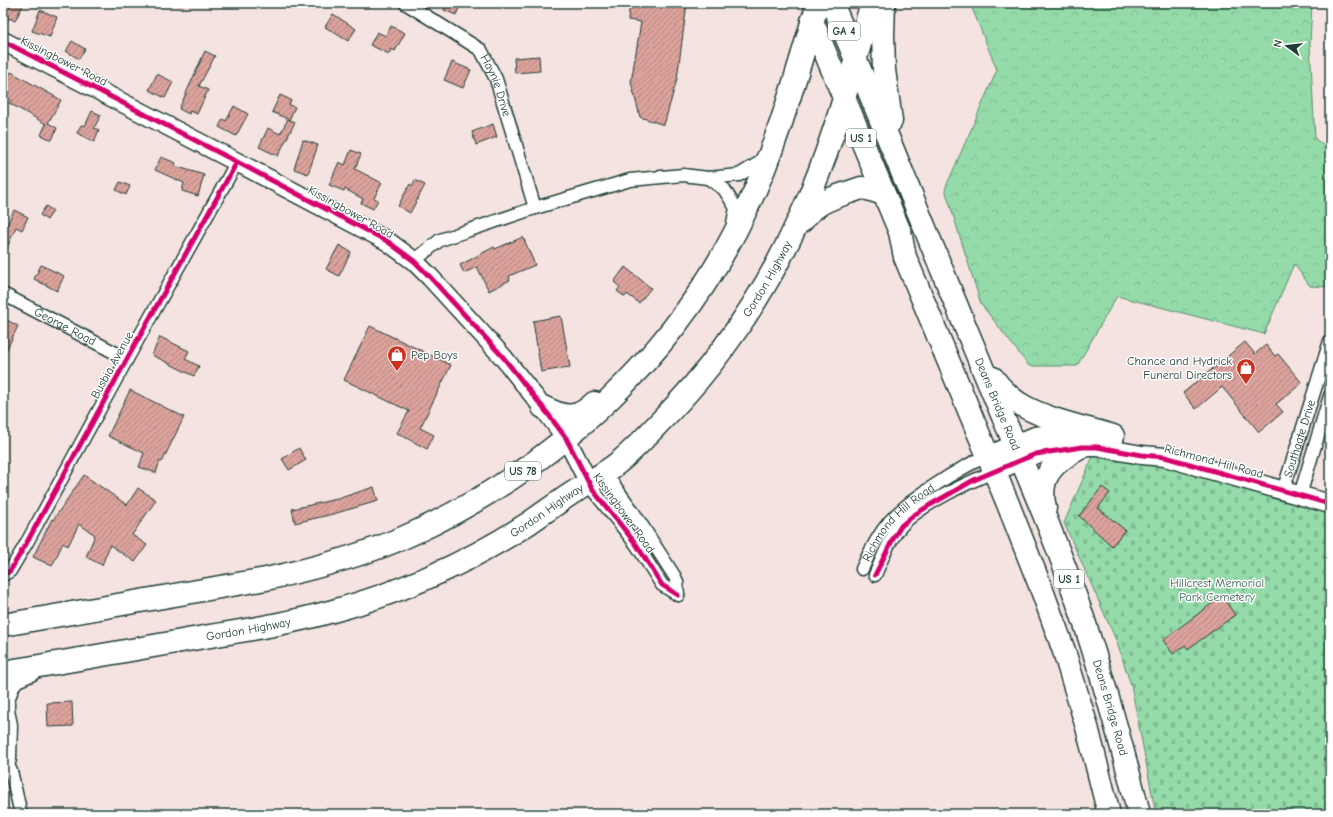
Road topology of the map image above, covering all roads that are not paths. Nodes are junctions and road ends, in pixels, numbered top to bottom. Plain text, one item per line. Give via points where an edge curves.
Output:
1 (832, 3) edge
2 (872, 3) edge
3 (884, 3) edge
4 (412, 4) edge
5 (815, 12) edge
6 (3, 41) edge
7 (856, 58) junction
8 (844, 96) junction
9 (777, 138) junction
10 (237, 162) junction
11 (903, 175) junction
12 (708, 178) junction
13 (884, 194) junction
14 (535, 208) junction
15 (793, 233) junction
16 (728, 245) junction
17 (414, 261) junction
18 (3, 294) edge
19 (1330, 341) edge
20 (662, 342) junction
21 (977, 357) junction
22 (127, 359) junction
23 (1330, 396) edge
24 (543, 408) junction
25 (1113, 436) junction
26 (566, 438) junction
27 (1082, 447) junction
28 (1018, 452) junction
29 (1165, 457) junction
30 (991, 464) junction
31 (596, 478) junction
32 (1292, 493) junction
33 (1330, 504) edge
34 (1050, 529) junction
35 (862, 569) dead end
36 (875, 575) dead end
37 (3, 576) edge
38 (3, 625) edge
39 (40, 666) junction
40 (3, 672) edge
41 (4, 758) edge
42 (20, 814) edge
43 (1109, 814) edge
44 (1139, 814) edge

1 - 7 highway, Deans Bridge Road / GA 4
2 - 7 highway, Gordon Highway
3 - 11 highway, US 1 via 886,90
4 - 14 street, Haynie Drive via 481,50 496,80
5 - 8 highway, US 1
5 - 9 highway, US 78
6 - 10 street, Kissingbower Road
7 - 8 highway, Gordon Highway
7 - 11 highway, Deans Bridge Road / GA 4
8 - 13 highway, US 1
8 - 15 highway, Gordon Highway via 817,180
9 - 12 street via 759,163 739,175
9 - 16 highway, US 78 via 755,192
10 - 17 street, Kissingbower Road via 387,241
10 - 22 street, Busbia Avenue
11 - 21 highway, Deans Bridge Road / US 1
12 - 14 street via 683,175 630,180
12 - 16 street via 724,189 736,208
13 - 15 highway via 861,188 821,203 810,211
13 - 30 highway, US 1 via 900,232 905,257
14 - 17 street via 440,240
15 - 31 highway, Gordon Highway via 766,284 733,335 698,381 645,438
16 - 20 highway, US 78 via 686,312
17 - 24 street, Kissingbower Road via 503,357
18 - 22 street, George Road
19 - 32 street, Southgate Drive
20 - 24 highway via 589,408 568,416
20 - 26 highway, US 78 via 610,400
21 - 25 highway via 1004,392 1024,407
21 - 28 highway, Deans Bridge Road / US 1
22 - 37 street, Busbia Avenue via 26,544 10,571
23 - 32 street, Southgate Drive
24 - 26 street, Kissingbower Road
25 - 28 street, Richmond Hill Road via 1091,432 1035,436
25 - 29 street, Richmond Hill Road via 1146,445
26 - 31 street, Kissingbower Road
26 - 38 highway, US 78 via 518,475 485,496 415,533 360,554 266,580
27 - 28 street, Richmond Hill Road via 1036,454
27 - 29 street, Richmond Hill Road
27 - 34 highway via 1059,461 1044,483 1042,497
28 - 30 street, Richmond Hill Road
28 - 34 highway, Deans Bridge Road / US 1
29 - 32 street, Richmond Hill Road
30 - 35 street, Richmond Hill Road via 976,461 902,510 880,535
30 - 36 street, Richmond Hill Road via 974,480 930,505 902,526
30 - 43 highway, US 1 via 1030,556 1064,651
31 - 31 street, Kissingbower Road via 592,489 636,544 662,585 678,595 675,577 632,510 611,481
31 - 39 highway, Gordon Highway via 476,554 406,586 350,606 274,625
32 - 33 street, Richmond Hill Road
34 - 44 highway, Deans Bridge Road / US 1 via 1102,677
39 - 40 highway, Gordon Highway
39 - 41 highway via 16,676 9,684 3,699 6,725
41 - 42 street via 11,772

